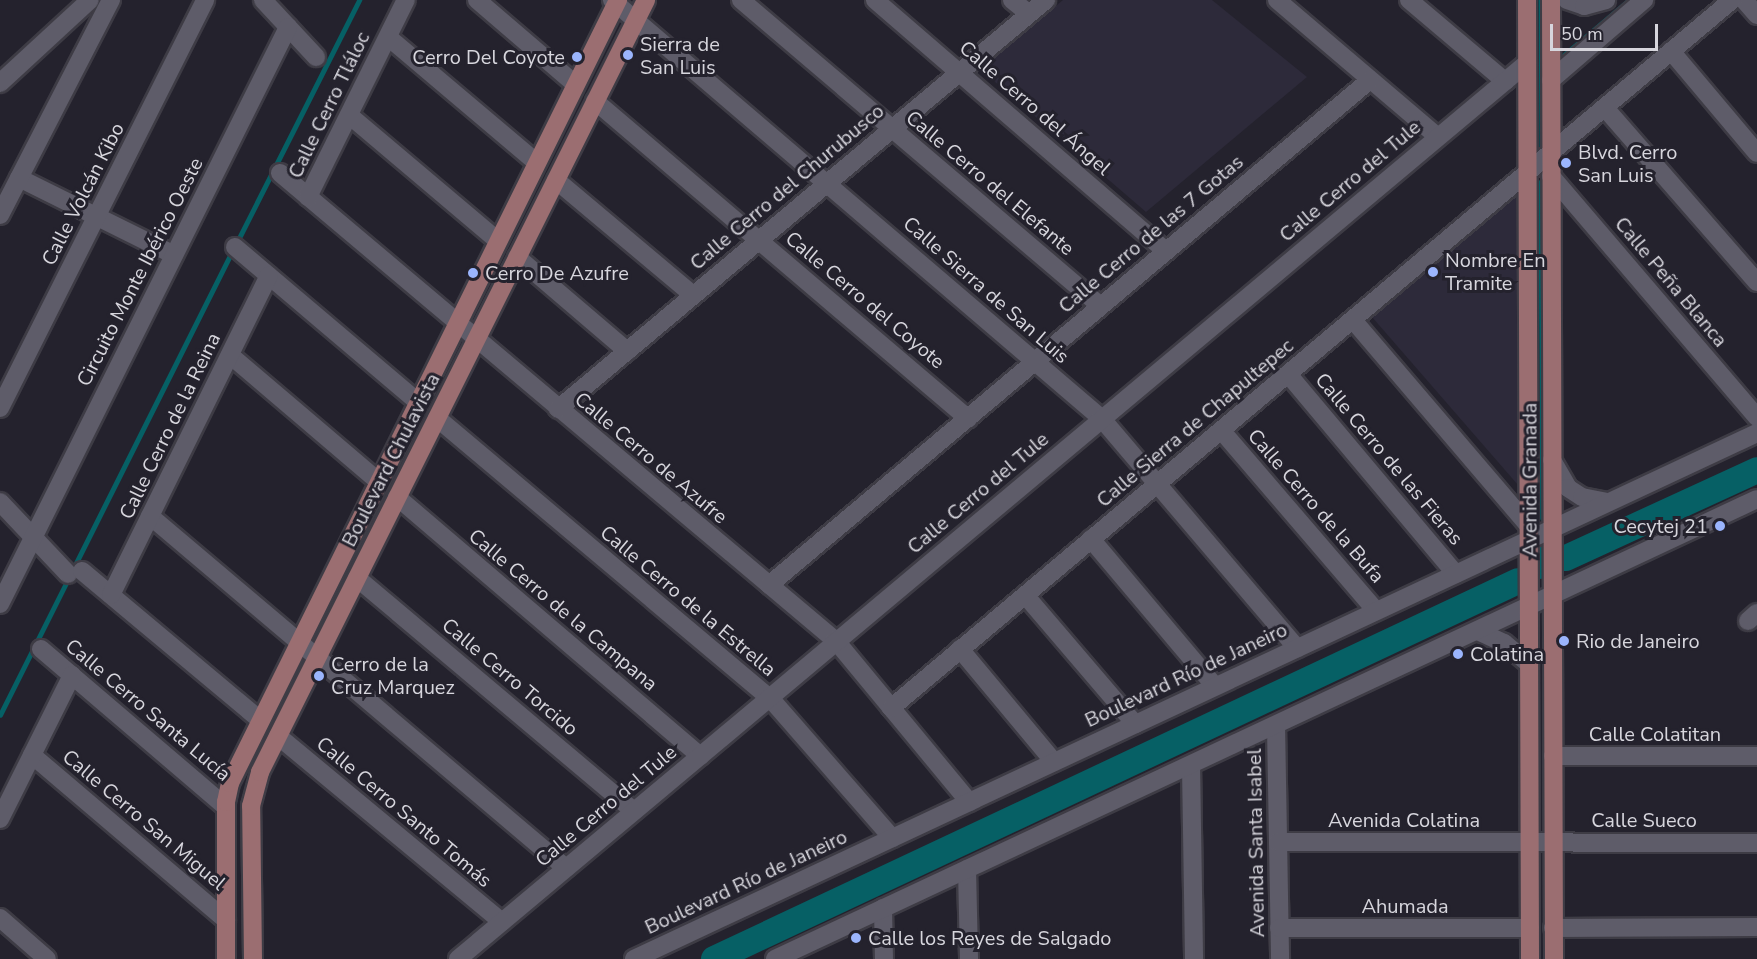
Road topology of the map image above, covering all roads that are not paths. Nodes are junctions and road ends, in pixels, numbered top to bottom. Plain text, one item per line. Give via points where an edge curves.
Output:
1 (90, 0) edge
2 (111, 0) edge
3 (205, 0) edge
4 (263, 0) edge
5 (406, 0) edge
6 (477, 0) edge
7 (646, 0) edge
8 (741, 0) edge
9 (875, 0) edge
10 (1012, 0) edge
11 (1046, 0) edge
12 (1277, 0) edge
13 (1409, 0) edge
14 (1527, 0) edge
15 (1551, 0) edge
16 (1567, 0) edge
17 (1606, 0) edge
18 (1644, 0) edge
19 (1732, 0) edge
20 (1744, 0) edge
21 (616, 1) edge
22 (1029, 14) junction
23 (1757, 15) edge
24 (636, 20) junction
25 (288, 27) junction
26 (388, 37) junction
27 (1671, 51) junction
28 (316, 57) dead end
29 (1527, 63) junction
30 (959, 72) junction
31 (1370, 80) junction
32 (1551, 80) junction
33 (1505, 81) junction
34 (0, 83) edge
35 (576, 85) junction
36 (596, 101) junction
37 (1605, 108) junction
38 (349, 115) junction
39 (892, 129) junction
40 (1438, 138) junction
41 (1551, 152) junction
42 (1757, 153) edge
43 (537, 164) junction
44 (280, 172) dead end
45 (1528, 172) junction
46 (1551, 176) junction
47 (19, 178) junction
48 (556, 180) junction
49 (827, 183) junction
50 (308, 197) junction
51 (0, 215) edge
52 (96, 216) junction
53 (759, 240) junction
54 (498, 241) junction
55 (235, 247) dead end
56 (1166, 251) junction
57 (174, 255) junction
58 (517, 257) junction
59 (269, 276) junction
60 (1757, 282) edge
61 (693, 296) junction
62 (1101, 306) junction
63 (1353, 320) junction
64 (457, 324) junction
65 (476, 339) junction
66 (627, 351) junction
67 (230, 355) junction
68 (1036, 361) junction
69 (1288, 374) junction
70 (418, 402) junction
71 (0, 408) edge
72 (558, 409) junction
73 (1757, 417) edge
74 (437, 418) junction
75 (968, 418) junction
76 (1102, 419) junction
77 (1221, 430) junction
78 (1757, 433) edge
79 (1552, 460) junction
80 (379, 482) junction
81 (1157, 484) junction
82 (397, 497) junction
83 (1757, 499) edge
84 (0, 502) edge
85 (1608, 502) junction
86 (150, 516) junction
87 (1552, 528) junction
88 (1529, 532) junction
89 (33, 537) junction
90 (1091, 539) junction
91 (1456, 574) junction
92 (357, 578) junction
93 (769, 585) junction
94 (111, 595) junction
95 (1026, 595) junction
96 (1552, 596) junction
97 (0, 604) edge
98 (1529, 607) junction
99 (1376, 611) junction
100 (1478, 631) junction
101 (836, 641) junction
102 (299, 642) junction
103 (1296, 648) junction
104 (41, 649) dead end
105 (960, 649) junction
106 (317, 657) junction
107 (1529, 664) junction
108 (72, 675) junction
109 (1215, 686) junction
110 (770, 698) junction
111 (891, 708) junction
112 (260, 720) junction
113 (1135, 724) junction
114 (1276, 725) junction
115 (278, 736) junction
116 (32, 755) junction
117 (700, 756) junction
118 (1553, 756) junction
119 (1757, 756) edge
120 (1054, 762) junction
121 (1191, 765) junction
122 (969, 802) junction
123 (226, 807) junction
124 (634, 811) junction
125 (0, 819) edge
126 (892, 838) junction
127 (1278, 842) junction
128 (1530, 843) junction
129 (1553, 843) junction
130 (1757, 843) edge
131 (566, 868) junction
132 (967, 869) junction
133 (883, 909) junction
134 (0, 918) edge
135 (226, 920) junction
136 (502, 922) junction
137 (1757, 927) edge
138 (1279, 928) junction
139 (1530, 928) junction
140 (1553, 928) junction
141 (47, 959) edge
142 (226, 959) edge
143 (253, 959) edge
144 (458, 959) edge
145 (634, 959) edge
146 (775, 959) edge
147 (884, 959) edge
148 (969, 959) edge
149 (1194, 959) edge
150 (1280, 959) edge
151 (1530, 959) edge
152 (1554, 959) edge

1 - 34 street
2 - 47 street
3 - 52 street, Calle Volcán Kibo
4 - 25 street
5 - 26 street, Calle Cerro Tláloc
6 - 35 street
7 - 24 main road, Boulevard Chulavista
8 - 39 street, Calle Cerro del Elefante
9 - 30 street, Calle Cerro del Ángel
10 - 22 street
11 - 22 street, Calle Cerro del Churubusco
12 - 31 street
13 - 33 street
14 - 29 main road, Avenida Granada
15 - 32 main road, Avenida Granada
16 - 17 street via 1584,6
18 - 32 street
19 - 27 street
20 - 23 street
21 - 24 street, Calle Sierra de San Luis
21 - 35 main road, Boulevard Chulavista
22 - 30 street, Calle Cerro del Churubusco
24 - 36 main road, Boulevard Chulavista
24 - 49 street, Calle Sierra de San Luis
25 - 28 street
25 - 57 street, Circuito Monte Ibérico Oeste
26 - 38 street, Calle Cerro Tláloc
26 - 43 street
27 - 37 street
27 - 42 street
29 - 33 street, Calle Cerro del Tule
29 - 45 main road, Avenida Granada
30 - 39 street, Calle Cerro del Churubusco
30 - 56 street, Calle Cerro del Ángel
31 - 40 street
31 - 56 street, Calle Cerro de las 7 Gotas
32 - 41 main road, Avenida Granada
33 - 40 street, Calle Cerro del Tule
35 - 43 main road, Boulevard Chulavista
36 - 48 main road, Boulevard Chulavista
36 - 53 street, Calle Cerro del Coyote
37 - 41 street
37 - 60 street
38 - 50 street, Calle Cerro Tláloc
38 - 54 street
39 - 49 street, Calle Cerro del Churubusco
39 - 62 street, Calle Cerro del Elefante
40 - 76 street, Calle Cerro del Tule
41 - 45 street, Calle Sierra de Chapultepec
41 - 46 main road, Avenida Granada
43 - 54 main road, Boulevard Chulavista
44 - 50 street, Calle Cerro de Azufre
45 - 63 street, Calle Sierra de Chapultepec
45 - 88 main road, Avenida Granada
46 - 73 street, Calle Peña Blanca
46 - 79 main road, Avenida Granada
47 - 51 street
47 - 52 street
48 - 58 main road, Boulevard Chulavista
48 - 61 street
49 - 53 street, Calle Cerro del Churubusco
49 - 68 street, Calle Sierra de San Luis
50 - 64 street, Calle Cerro de Azufre
52 - 57 street
52 - 71 street, Calle Volcán Kibo
53 - 61 street, Calle Cerro del Churubusco
53 - 75 street, Calle Cerro del Coyote
54 - 64 main road, Boulevard Chulavista
55 - 59 street
56 - 62 street, Calle Cerro de las 7 Gotas
57 - 89 street, Circuito Monte Ibérico Oeste
58 - 65 main road, Boulevard Chulavista
58 - 66 street
59 - 67 street, Calle Cerro de la Reina
59 - 70 street
61 - 66 street, Calle Cerro del Churubusco
62 - 68 street, Calle Cerro de las 7 Gotas
63 - 69 street, Calle Sierra de Chapultepec
63 - 88 street
64 - 65 street, Calle Cerro de Azufre
64 - 70 main road, Boulevard Chulavista
65 - 72 street, Calle Cerro de Azufre
65 - 74 main road, Boulevard Chulavista
66 - 72 street, Calle Cerro del Churubusco
67 - 80 street
67 - 86 street, Calle Cerro de la Reina
68 - 75 street, Calle Cerro de las 7 Gotas
68 - 76 street, Calle Sierra de San Luis
69 - 77 street, Calle Sierra de Chapultepec
69 - 91 street, Calle Cerro de las Fieras
70 - 80 main road, Boulevard Chulavista
72 - 93 street, Calle Cerro de Azufre
74 - 82 main road, Boulevard Chulavista
74 - 110 street, Calle Cerro de la Estrella
75 - 93 street, Calle Cerro de las 7 Gotas
76 - 81 street, Calle Sierra de San Luis
76 - 101 street, Calle Cerro del Tule
77 - 81 street, Calle Sierra de Chapultepec
77 - 99 street, Calle Cerro de la Bufa
78 - 85 street, Boulevard Río de Janeiro
79 - 85 street via 1568,488 1582,497
79 - 87 main road, Avenida Granada
80 - 102 main road, Boulevard Chulavista
81 - 90 street, Calle Sierra de Chapultepec
81 - 103 street, Calle Sierra de San Luis
82 - 92 main road, Boulevard Chulavista
82 - 117 street, Calle Cerro de la Campana
83 - 96 street
84 - 89 street
85 - 87 street, Boulevard Río de Janeiro
86 - 94 street, Calle Cerro de la Reina
86 - 102 street
87 - 88 street, Boulevard Río de Janeiro
87 - 96 main road, Avenida Granada
88 - 91 street, Boulevard Río de Janeiro
88 - 98 main road, Avenida Granada
89 - 94 street via 75,572
89 - 97 street, Circuito Monte Ibérico Oeste
90 - 95 street, Calle Sierra de Chapultepec
90 - 109 street
91 - 99 street, Boulevard Río de Janeiro
92 - 106 main road, Boulevard Chulavista
92 - 124 street, Calle Cerro Torcido
93 - 101 street, Calle Cerro de Azufre
94 - 112 street
95 - 105 street, Calle Sierra de Chapultepec
95 - 113 street
96 - 98 street
96 - 118 main road, Avenida Granada
98 - 100 street
98 - 107 main road, Avenida Granada
99 - 103 street, Boulevard Río de Janeiro
100 - 107 street via 1504,643
100 - 114 street
101 - 110 street, Calle Cerro del Tule
101 - 111 street, Calle Cerro de Azufre
102 - 106 street
102 - 112 main road, Boulevard Chulavista
103 - 109 street, Boulevard Río de Janeiro
104 - 108 street, Calle Cerro Santa Lucía
105 - 111 street, Calle Sierra de Chapultepec
105 - 120 street
106 - 115 main road, Boulevard Chulavista
106 - 131 street
107 - 128 main road, Avenida Granada
108 - 116 street
108 - 123 street, Calle Cerro Santa Lucía
109 - 113 street, Boulevard Río de Janeiro
110 - 117 street, Calle Cerro del Tule
110 - 126 street, Calle Cerro de la Estrella
111 - 122 street, Calle Cerro de Azufre
112 - 123 main road, Boulevard Chulavista via 230,783
113 - 120 street, Boulevard Río de Janeiro
114 - 121 street
114 - 127 street, Avenida Santa Isabel
115 - 136 street, Calle Cerro Santo Tomás
115 - 143 main road, Boulevard Chulavista via 260,772 251,806
116 - 125 street
116 - 135 street, Calle Cerro San Miguel
117 - 124 street, Calle Cerro del Tule
118 - 119 street, Calle Colatitan
118 - 129 main road, Avenida Granada
120 - 122 street, Boulevard Río de Janeiro
121 - 132 street
121 - 149 street
122 - 126 street, Boulevard Río de Janeiro
123 - 135 main road, Boulevard Chulavista
124 - 131 street, Calle Cerro del Tule
126 - 145 street, Boulevard Río de Janeiro
127 - 128 street, Avenida Colatina
127 - 138 street, Avenida Santa Isabel
128 - 129 street, Calle Sueco
128 - 139 main road, Avenida Granada
129 - 130 street, Calle Sueco
129 - 140 main road, Avenida Granada
131 - 136 street, Calle Cerro del Tule
132 - 133 street
132 - 148 street
133 - 146 street
133 - 147 street
134 - 141 street
135 - 142 main road, Boulevard Chulavista
136 - 144 street, Calle Cerro del Tule
137 - 140 street
138 - 139 street, Ahumada
138 - 150 street, Avenida Santa Isabel
139 - 151 main road, Avenida Granada
140 - 152 main road, Avenida Granada

